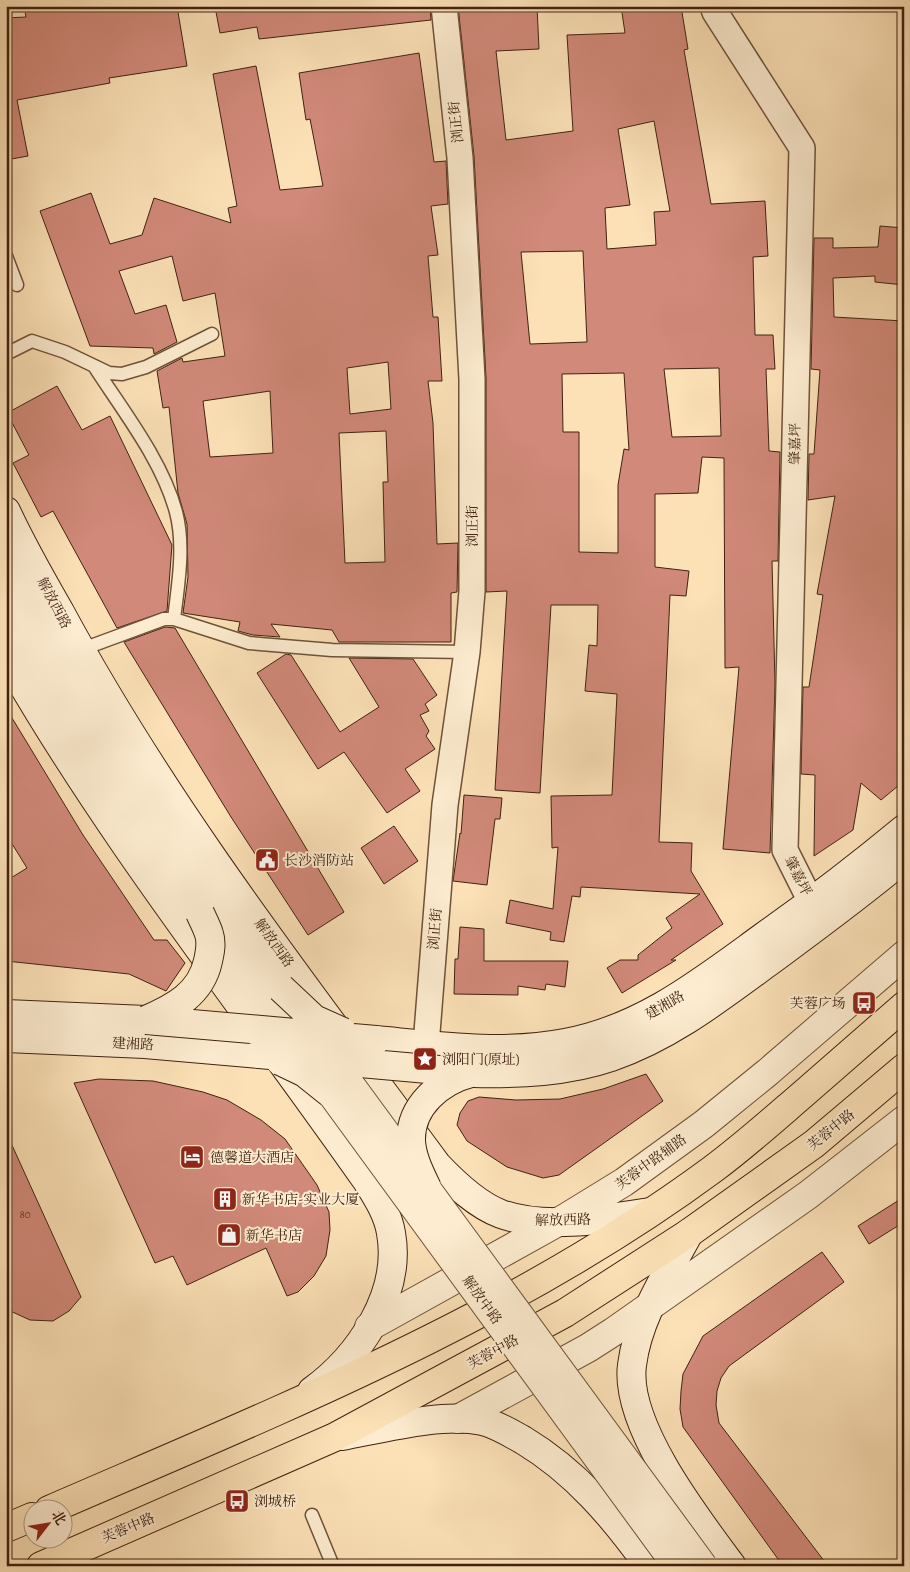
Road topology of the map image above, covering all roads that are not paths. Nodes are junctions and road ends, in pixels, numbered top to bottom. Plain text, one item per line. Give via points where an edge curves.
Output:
1 (444, 6) edge
2 (713, 6) edge
3 (6, 256) edge
4 (17, 285) dead end
5 (212, 334) dead end
6 (6, 354) edge
7 (94, 366) junction
8 (6, 511) edge
9 (6, 559) edge
10 (6, 606) edge
11 (174, 619) junction
12 (80, 650) junction
13 (467, 652) junction
14 (6, 656) edge
15 (904, 829) edge
16 (904, 858) edge
17 (811, 902) junction
18 (200, 913) junction
19 (904, 955) edge
20 (281, 988) junction
21 (904, 1006) edge
22 (6, 1014) edge
23 (146, 1020) junction
24 (287, 1032) junction
25 (6, 1038) edge
26 (376, 1040) junction
27 (426, 1045) junction
28 (310, 1046) junction
29 (259, 1054) junction
30 (333, 1061) junction
31 (904, 1068) edge
32 (473, 1073) junction
33 (330, 1093) junction
34 (904, 1120) edge
35 (427, 1188) junction
36 (650, 1212) junction
37 (559, 1221) junction
38 (689, 1233) junction
39 (651, 1306) junction
40 (369, 1327) junction
41 (300, 1400) junction
42 (458, 1419) junction
43 (335, 1437) junction
44 (72, 1500) edge
45 (312, 1515) dead end
46 (22, 1521) edge
47 (6, 1528) edge
48 (41, 1566) edge
49 (333, 1566) edge
50 (649, 1566) edge
51 (676, 1566) edge
52 (703, 1566) edge
53 (732, 1566) edge

1 - 13 street, 浏正街 via 460,158 472,379 472,591
2 - 17 street, 肇嘉坪 via 802,148 785,850
3 - 4 lane
5 - 7 lane via 146,367 122,374 109,373
6 - 7 lane via 32,341
7 - 11 lane via 153,458 176,513 180,545
8 - 12 main road, 解放西路
9 - 20 main road, 解放西路 via 79,692 131,776
10 - 18 main road via 108,780
11 - 12 lane
11 - 13 lane via 249,644 332,650
12 - 37 main road, 解放西路 via 149,766 437,1165 453,1182 500,1214 523,1220
13 - 27 street, 浏正街 via 445,805
14 - 40 main road via 94,800 379,1200 391,1233 393,1255 390,1279
15 - 17 main road, 建湘路
16 - 32 main road, 建湘路 via 719,998 645,1043 610,1057 571,1067 505,1074
17 - 27 main road, 建湘路 via 667,1005 598,1036 535,1047
18 - 23 main road, bridge via 210,935 210,949 201,981 180,1002
18 - 24 main road, bridge
19 - 37 main road, 芙蓉中路辅路 via 704,1124 624,1182
20 - 26 main road, bridge via 301,1008 329,1027
20 - 28 main road, 解放西路, bridge
21 - 36 main road via 757,1135
22 - 23 main road, 建湘路
23 - 24 main road, 建湘路, bridge
24 - 28 main road
25 - 29 main road, 建湘路 via 144,1044
26 - 27 main road, 建湘路
26 - 28 main road, bridge
28 - 29 main road, 建湘路, bridge
28 - 30 main road, 建湘路, bridge
28 - 33 main road, 解放中路, bridge
29 - 33 main road, bridge via 304,1073
30 - 32 main road, 建湘路, bridge
30 - 35 main road, 解放中路, bridge
31 - 38 main road, 芙蓉中路 via 814,1144
32 - 35 main road, bridge via 442,1085 430,1095 413,1121 411,1142 414,1157
33 - 51 main road, 解放中路, bridge
34 - 39 main road via 808,1195
35 - 52 main road, 解放中路, bridge
36 - 37 main road, 解放西路
36 - 41 main road via 559,1270 460,1323
37 - 40 main road, 芙蓉中路辅路
38 - 39 main road
38 - 43 main road, 芙蓉中路 via 565,1314
39 - 42 main road via 588,1348
39 - 53 main road via 637,1338 632,1367 638,1410 683,1500
40 - 41 main road via 352,1354
41 - 44 main road
42 - 43 main road via 412,1423
42 - 50 main road via 481,1421 508,1431 566,1470 598,1500
43 - 48 main road, 芙蓉中路
45 - 49 lane
46 - 47 main road

